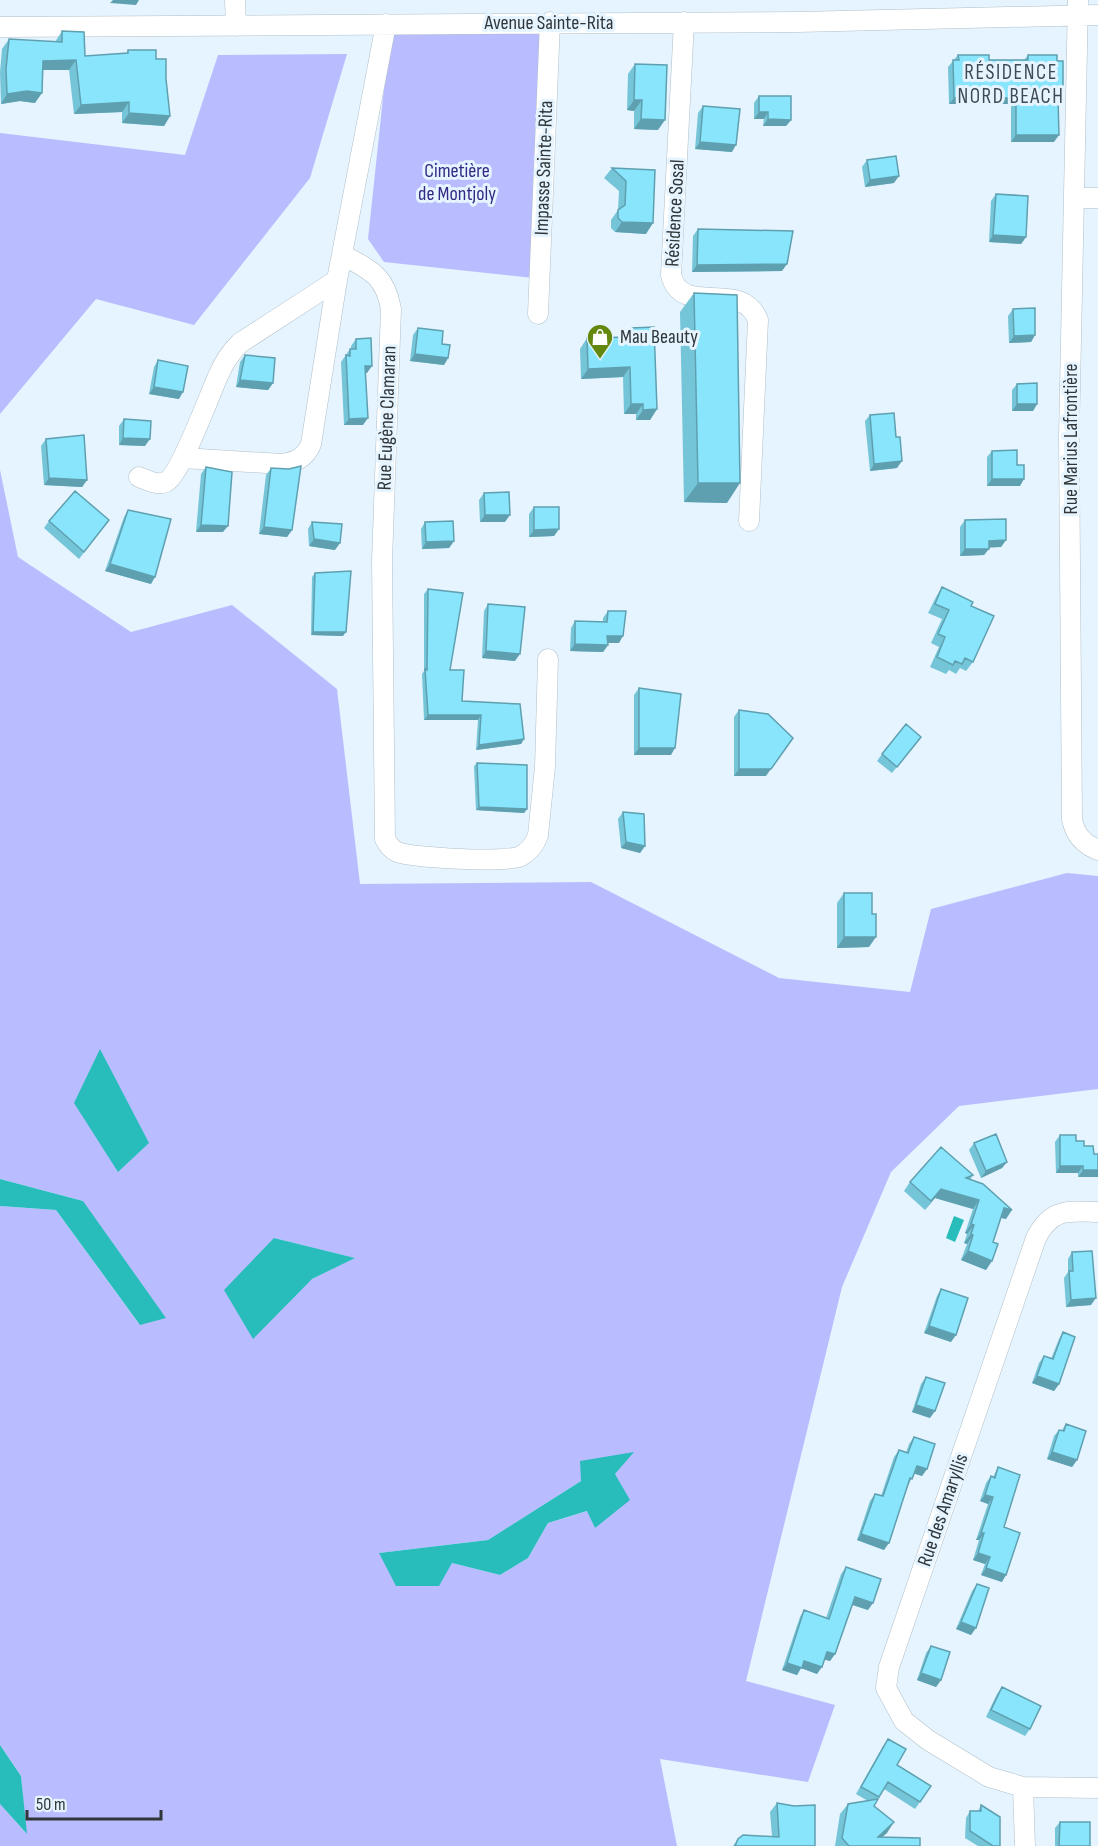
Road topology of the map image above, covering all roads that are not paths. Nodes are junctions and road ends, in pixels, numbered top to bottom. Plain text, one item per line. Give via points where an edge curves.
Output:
1 (236, 0) edge
2 (1078, 8) edge
3 (1098, 15) edge
4 (550, 22) junction
5 (684, 22) junction
6 (386, 24) junction
7 (236, 26) junction
8 (0, 27) edge
9 (1074, 198) junction
10 (1098, 198) edge
11 (343, 255) junction
12 (337, 280) junction
13 (538, 314) dead end
14 (183, 458) junction
15 (139, 477) dead end
16 (749, 521) dead end
17 (548, 659) dead end
18 (1098, 850) edge
19 (1098, 1212) edge
20 (1023, 1787) junction
21 (1098, 1788) edge
22 (1025, 1846) edge

1 - 7 street
2 - 3 street, Avenue Sainte-Rita
2 - 5 street, Avenue Sainte-Rita via 798,22
2 - 9 street, Rue Marius Lafrontière
4 - 5 street, Avenue Sainte-Rita
4 - 6 street, Avenue Sainte-Rita
4 - 13 street, Impasse Sainte-Rita
5 - 16 street, Résidence Sosal via 671,275 685,295 739,300 749,306 758,320
6 - 7 street, Avenue Sainte-Rita
6 - 11 street
7 - 8 street, Avenue Sainte-Rita
9 - 10 street
9 - 18 street, Rue Marius Lafrontière via 1069,437 1072,819 1077,836
11 - 12 street
11 - 17 street, Rue Eugène Clamaran via 379,277 391,309 382,561 385,839 389,846 405,854 500,861 520,856 535,843 544,778
12 - 14 street via 245,338 233,350 219,373
12 - 14 street via 311,444 306,453 297,461 282,464
14 - 15 street via 166,482 153,483
19 - 20 street, Rue des Amaryllis via 1059,1213 1046,1222 1036,1238 889,1666 886,1688 904,1721 915,1732 989,1777
20 - 21 street
20 - 22 street

